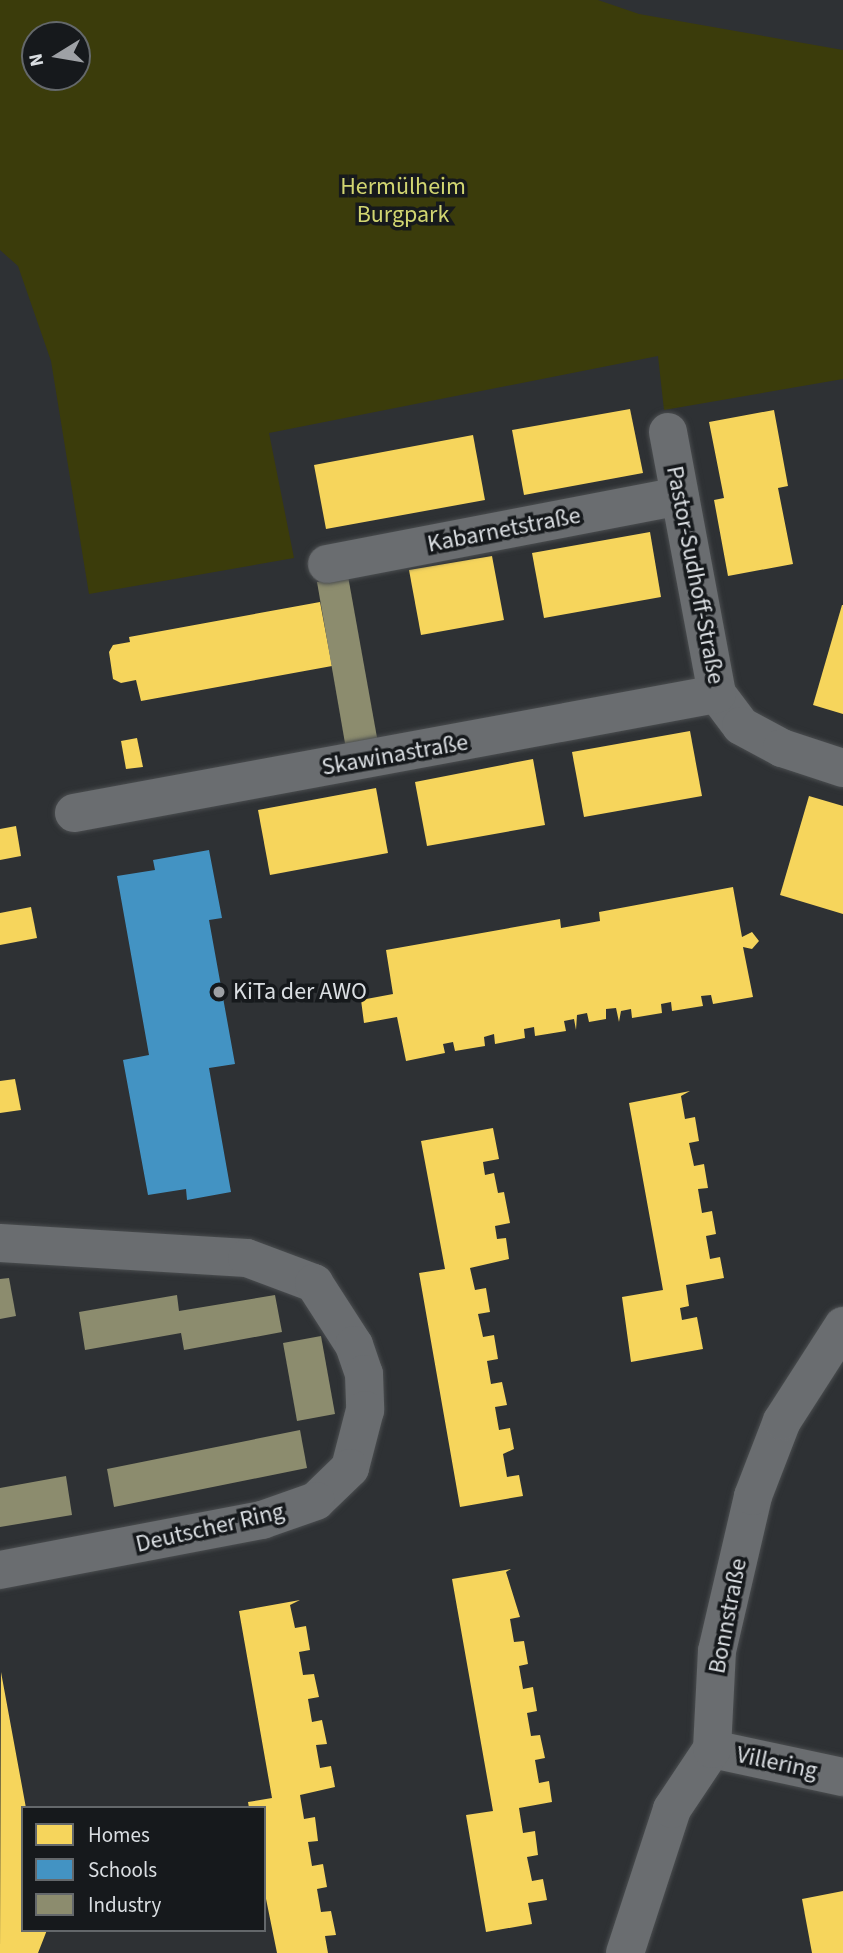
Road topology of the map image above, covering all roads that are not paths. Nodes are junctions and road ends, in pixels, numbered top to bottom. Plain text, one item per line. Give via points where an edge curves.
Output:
1 (668, 432) dead end
2 (680, 496) junction
3 (327, 564) dead end
4 (716, 694) junction
5 (843, 768) edge
6 (74, 813) dead end
7 (0, 1243) edge
8 (843, 1326) edge
9 (0, 1570) edge
10 (712, 1749) junction
11 (843, 1777) edge
12 (625, 1953) edge

1 - 2 street, Pastor-Sudhoff-Straße
2 - 3 street, Kabarnetstraße
2 - 4 street, Pastor-Sudhoff-Straße
4 - 5 street, Pastor-Sudhoff-Straße via 741,726 782,748
4 - 6 street, Skawinastraße
7 - 9 street, Deutscher Ring via 247,1258 314,1283 354,1345 364,1374 365,1410 350,1468 316,1501 262,1520
8 - 10 street, Bonnstraße via 782,1421 752,1496 717,1651
10 - 11 street, Villering
10 - 12 street via 672,1809

